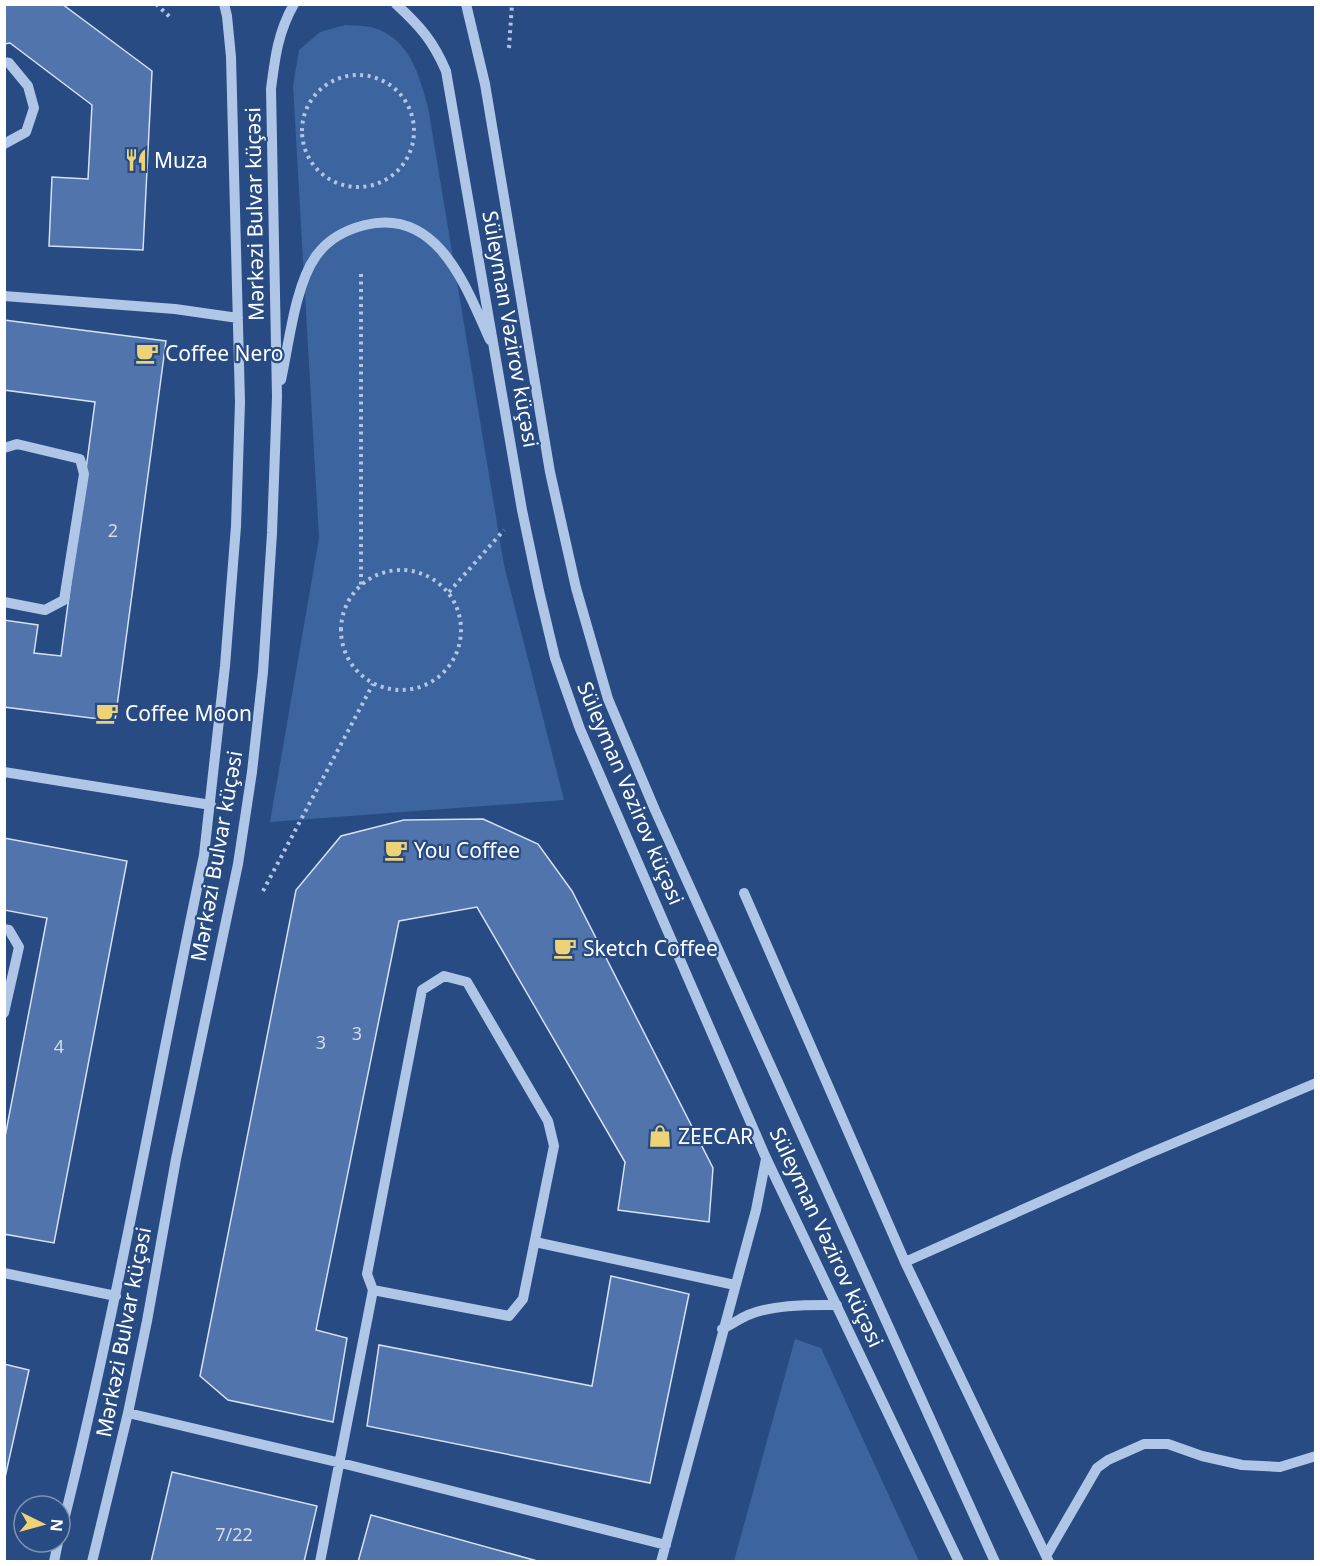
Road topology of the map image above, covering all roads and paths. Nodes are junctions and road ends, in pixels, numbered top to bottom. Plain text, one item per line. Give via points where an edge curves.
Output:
1 (156, 4) edge
2 (224, 4) edge
3 (294, 4) edge
4 (396, 4) edge
5 (466, 4) edge
6 (512, 4) edge
7 (171, 18) dead end
8 (509, 48) dead end
9 (4, 62) edge
10 (4, 144) edge
11 (378, 185) joint
12 (361, 274) dead end
13 (4, 296) edge
14 (238, 318) junction
15 (497, 357) junction
16 (278, 397) junction
17 (4, 448) edge
18 (522, 510) junction
19 (361, 585) junction
20 (449, 592) junction
21 (4, 602) edge
22 (373, 684) junction
23 (4, 772) edge
24 (211, 805) junction
25 (263, 891) dead end
26 (744, 893) dead end
27 (4, 929) edge
28 (4, 1013) edge
29 (1316, 1083) edge
30 (766, 1158) junction
31 (535, 1242) junction
32 (905, 1262) junction
33 (4, 1273) edge
34 (735, 1285) junction
35 (373, 1290) junction
36 (116, 1296) junction
37 (837, 1305) junction
38 (723, 1329) junction
39 (128, 1413) junction
40 (1316, 1456) edge
41 (341, 1463) junction
42 (70, 1494) edge
43 (666, 1545) junction
44 (1047, 1559) edge
45 (92, 1562) edge
46 (320, 1562) edge
47 (661, 1562) edge
48 (959, 1562) edge
49 (995, 1562) edge

1 - 7 path
2 - 14 street, Mərkəzi Bulvar küçəsi via 231,57
3 - 16 street, Mərkəzi Bulvar küçəsi via 276,49 271,89
4 - 15 street, Süleyman Vəzirov küçəsi via 435,46 446,71
5 - 49 street, Süleyman Vəzirov küçəsi via 485,84 550,472 576,588 608,699
6 - 8 path
9 - 10 street via 28,86 34,108 26,132
11 - 11 path via 394,175 413,142 414,124 408,107 398,92 383,81 367,76 332,81 308,107 302,125 303,144 311,162 340,185
12 - 19 path
13 - 14 street via 175,309
14 - 24 street, Mərkəzi Bulvar küçəsi via 236,525
15 - 16 street via 472,299 450,261 430,238 396,222 377,222 344,231 316,256 299,295
15 - 18 street, Süleyman Vəzirov küçəsi
16 - 39 street, Mərkəzi Bulvar küçəsi via 263,672 238,864
17 - 21 street via 17,444 80,459 84,474 64,600 45,610
18 - 20 path
18 - 30 street, Süleyman Vəzirov küçəsi via 555,658 580,729
19 - 20 path via 378,574 416,571
19 - 22 path via 342,618 341,638 358,672
20 - 22 path via 459,610 461,631 458,651 448,669 413,690
22 - 25 path
23 - 24 street
24 - 36 street, Mərkəzi Bulvar küçəsi
26 - 32 street
27 - 28 street via 9,930 19,947
29 - 32 street
30 - 34 street
30 - 37 street, Süleyman Vəzirov küçəsi
31 - 34 street
31 - 35 street via 523,1299 509,1316
31 - 35 street via 554,1146 548,1121 468,982 444,976 422,990 367,1274
32 - 44 street
33 - 36 street
34 - 38 street
35 - 41 street
36 - 42 street, Mərkəzi Bulvar küçəsi
37 - 38 street via 770,1309 748,1315
37 - 48 street, Süleyman Vəzirov küçəsi
38 - 43 street
39 - 41 street
39 - 45 street, Mərkəzi Bulvar küçəsi
40 - 44 street via 1280,1467 1242,1465 1168,1444 1144,1444 1096,1468
41 - 43 street
41 - 46 street
43 - 47 street

